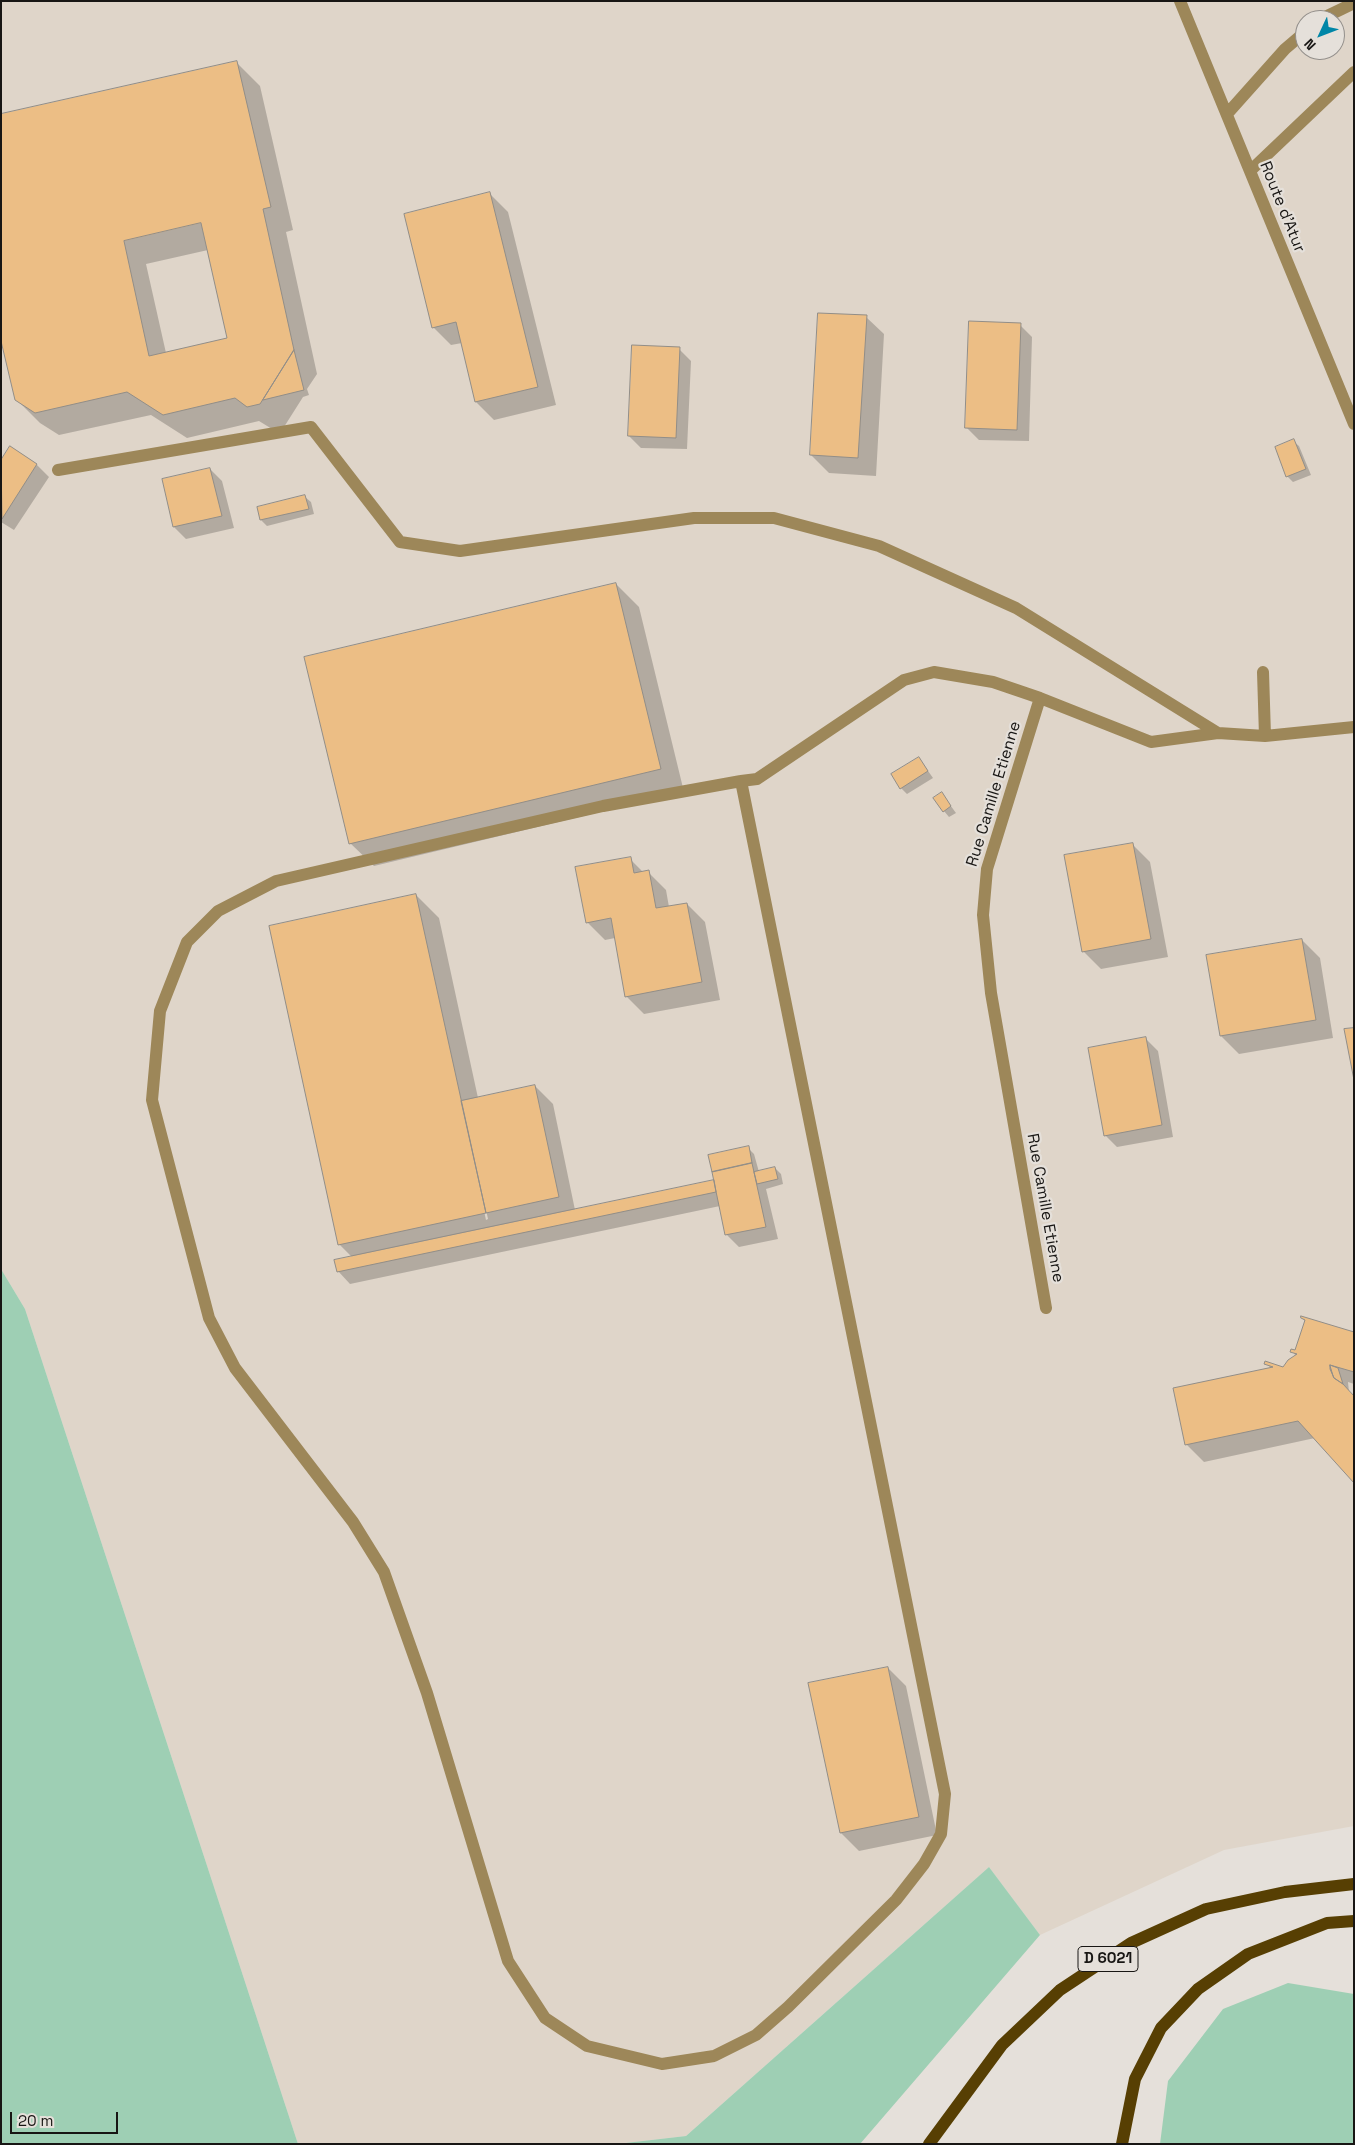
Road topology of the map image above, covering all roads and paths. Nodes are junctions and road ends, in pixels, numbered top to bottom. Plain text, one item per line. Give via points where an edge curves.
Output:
1 (1180, 1) edge
2 (1354, 3) edge
3 (1339, 10) edge
4 (1295, 41) edge
5 (1354, 72) edge
6 (1227, 114) junction
7 (1250, 170) junction
8 (1354, 424) edge
9 (58, 470) dead end
10 (1262, 672) dead end
11 (1040, 698) junction
12 (1354, 727) edge
13 (1218, 733) junction
14 (1265, 736) junction
15 (741, 781) junction
16 (1046, 1308) dead end
17 (1354, 1884) edge
18 (1354, 1921) edge
19 (929, 2144) edge
20 (1122, 2144) edge

1 - 6 street, Route d'Atur
2 - 3 street
4 - 6 street
5 - 7 street
6 - 7 street, Route d'Atur
7 - 8 street, Route d'Atur
9 - 13 street via 311,427 400,542 460,551 694,518 774,518 879,546 1016,608
10 - 14 street
11 - 13 street via 1151,742
11 - 15 street via 993,682 934,672 904,680 757,779
11 - 16 street, Rue Camille Etienne via 987,869 983,915 991,993
12 - 14 street
13 - 14 street
15 - 15 street via 945,1794 941,1834 924,1864 896,1900 788,2007 756,2035 714,2056 662,2064 587,2046 545,2018 508,1961 427,1693 384,1572 353,1522 234,1368 209,1318 152,1100 160,1011 187,942 218,911 276,882 603,806
17 - 19 main road, D 6021 via 1285,1892 1206,1909 1131,1943 1060,1990 1002,2045
18 - 20 main road via 1327,1923 1248,1954 1198,1989 1161,2028 1135,2079

